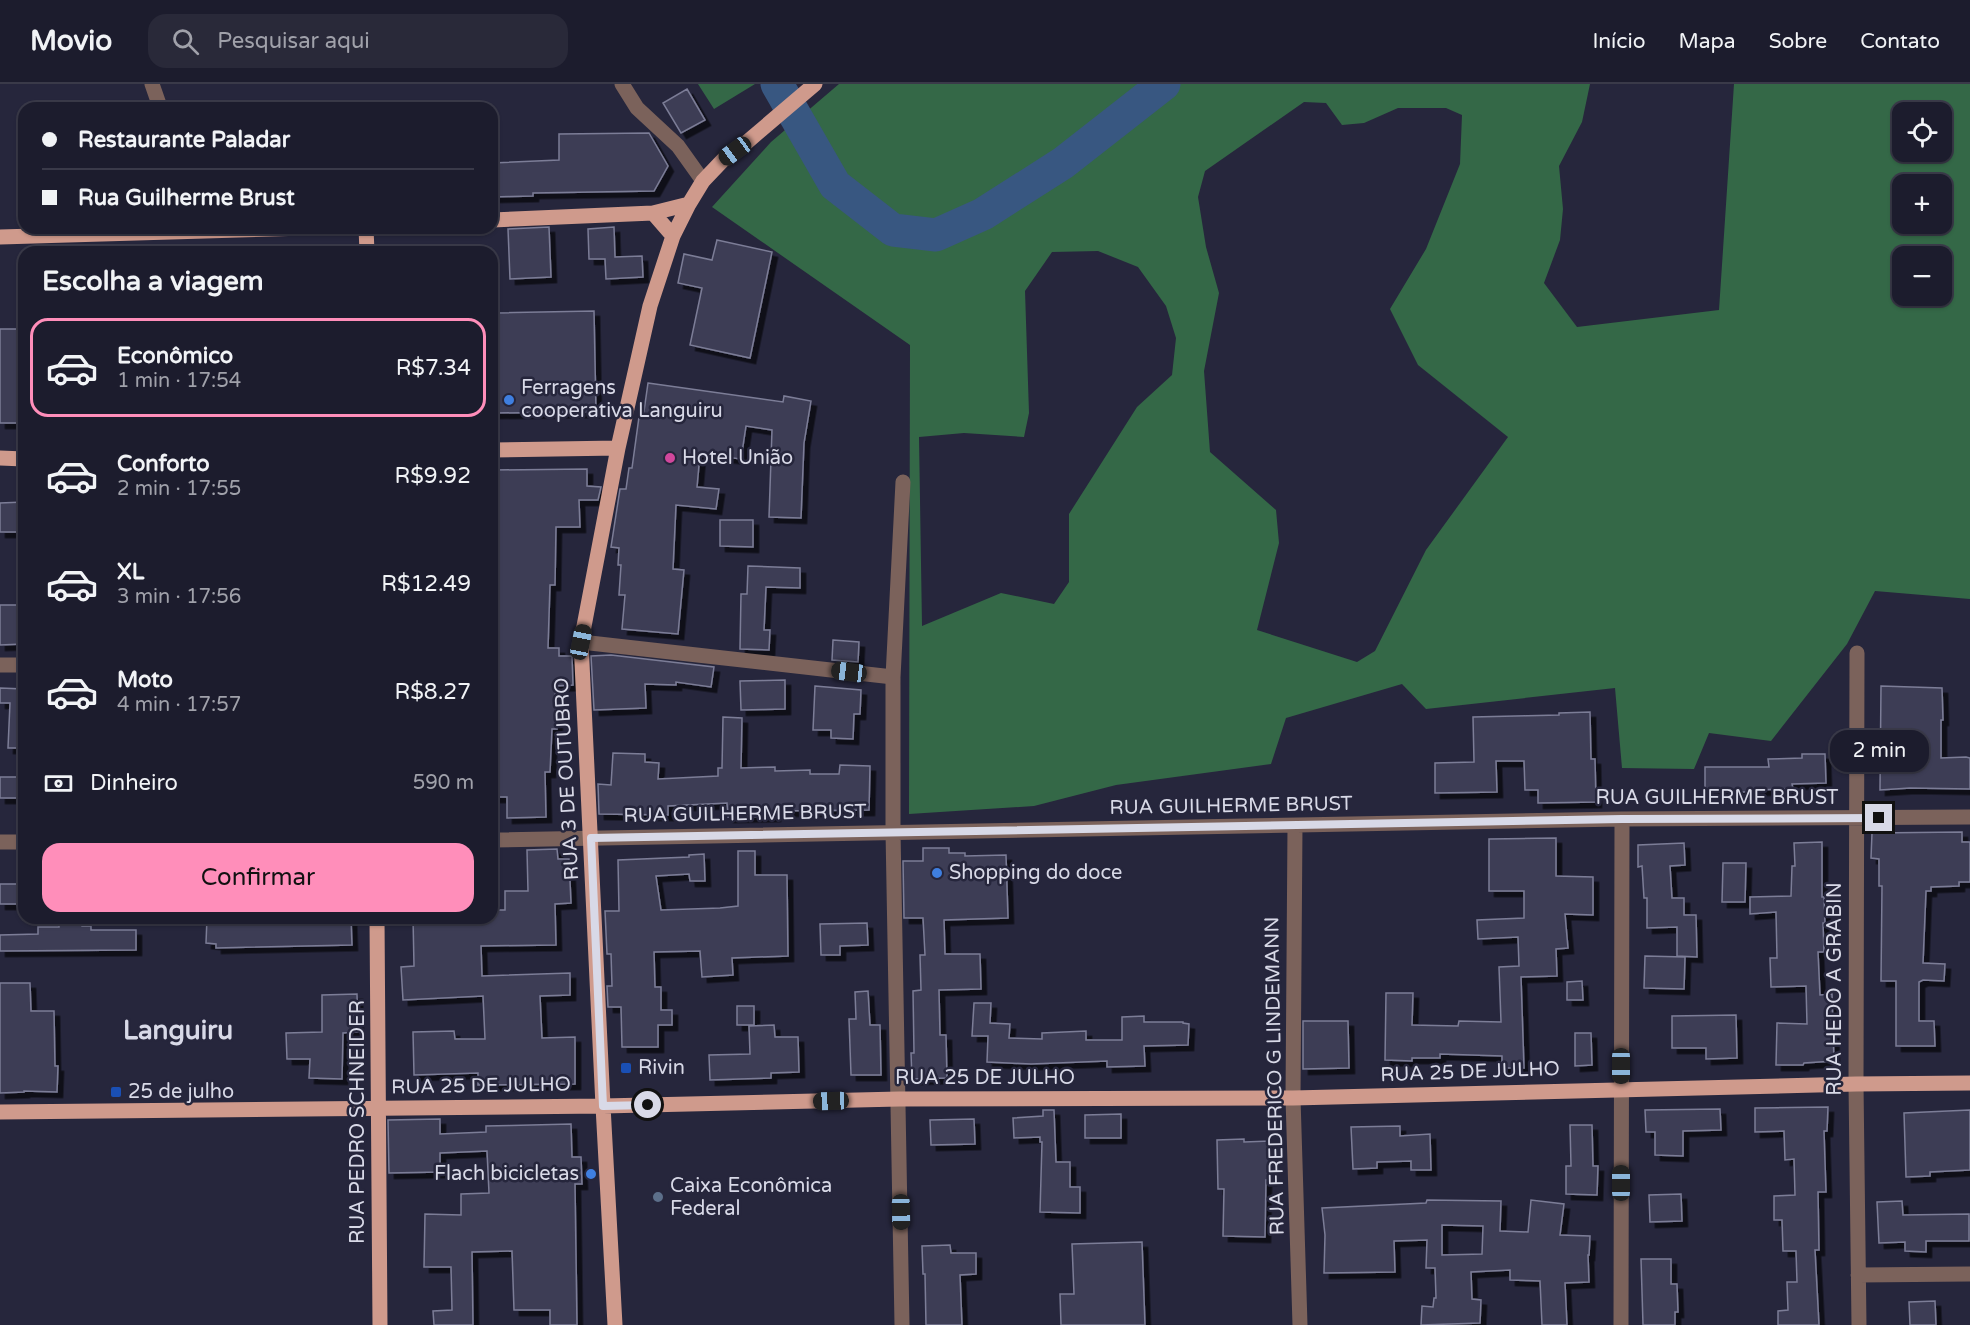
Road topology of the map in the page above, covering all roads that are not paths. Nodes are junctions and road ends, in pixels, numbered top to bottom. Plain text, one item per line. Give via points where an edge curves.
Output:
1 (152, 84) edge
2 (622, 84) edge
3 (815, 84) edge
4 (158, 102) edge
5 (703, 181) junction
6 (689, 204) junction
7 (653, 213) junction
8 (498, 220) edge
9 (102, 234) edge
10 (673, 236) junction
11 (0, 237) edge
12 (618, 448) junction
13 (498, 450) edge
14 (0, 458) edge
15 (18, 459) edge
16 (903, 482) dead end
17 (581, 642) junction
18 (1857, 653) dead end
19 (0, 665) edge
20 (18, 665) edge
21 (893, 677) junction
22 (1970, 817) edge
23 (1856, 818) junction
24 (1622, 819) junction
25 (1295, 826) junction
26 (893, 831) junction
27 (591, 838) junction
28 (498, 840) edge
29 (0, 842) edge
30 (18, 842) edge
31 (377, 924) edge
32 (1970, 1083) edge
33 (1856, 1084) junction
34 (1621, 1089) junction
35 (1293, 1098) junction
36 (899, 1099) junction
37 (603, 1106) junction
38 (378, 1108) junction
39 (0, 1112) edge
40 (1970, 1274) edge
41 (1858, 1275) junction
42 (380, 1325) edge
43 (615, 1325) edge
44 (902, 1325) edge
45 (1300, 1325) edge
46 (1621, 1325) edge
47 (1859, 1325) edge

1 - 4 street
2 - 5 street via 637,108 678,146
3 - 5 main road, RUA 3 DE OUTUBRO
5 - 6 main road, RUA 3 DE OUTUBRO
6 - 7 main road
6 - 10 main road, RUA 3 DE OUTUBRO
7 - 8 main road
7 - 10 main road
9 - 11 main road
10 - 12 main road, RUA 3 DE OUTUBRO via 650,306
12 - 13 main road
12 - 17 main road, RUA 3 DE OUTUBRO
14 - 15 main road
16 - 21 street
17 - 21 street
17 - 27 main road, RUA 3 DE OUTUBRO
18 - 23 street, RUA HEDO A GRABIN
19 - 20 street
21 - 26 street
22 - 23 street, RUA GUILHERME BRUST
23 - 24 street, RUA GUILHERME BRUST
23 - 33 street, RUA HEDO A GRABIN
24 - 25 street, RUA GUILHERME BRUST
24 - 34 street
25 - 26 street, RUA GUILHERME BRUST
25 - 35 street, RUA FREDERICO G LINDEMANN
26 - 27 street, RUA GUILHERME BRUST
26 - 36 street
27 - 28 street, RUA GUILHERME BRUST
27 - 37 main road, RUA 3 DE OUTUBRO
29 - 30 street
31 - 38 main road, RUA PEDRO SCHNEIDER
32 - 33 main road, RUA 25 DE JULHO
33 - 34 main road, RUA 25 DE JULHO
33 - 41 street, RUA HEDO A GRABIN
34 - 35 main road, RUA 25 DE JULHO
34 - 46 street
35 - 36 main road, RUA 25 DE JULHO
35 - 45 street, RUA FREDERICO G LINDEMANN
36 - 37 main road, RUA 25 DE JULHO
36 - 44 street
37 - 38 main road, RUA 25 DE JULHO
37 - 43 main road, RUA 3 DE OUTUBRO
38 - 39 main road, RUA 25 DE JULHO
38 - 42 main road, RUA PEDRO SCHNEIDER
40 - 41 street
41 - 47 street, RUA HEDO A GRABIN

